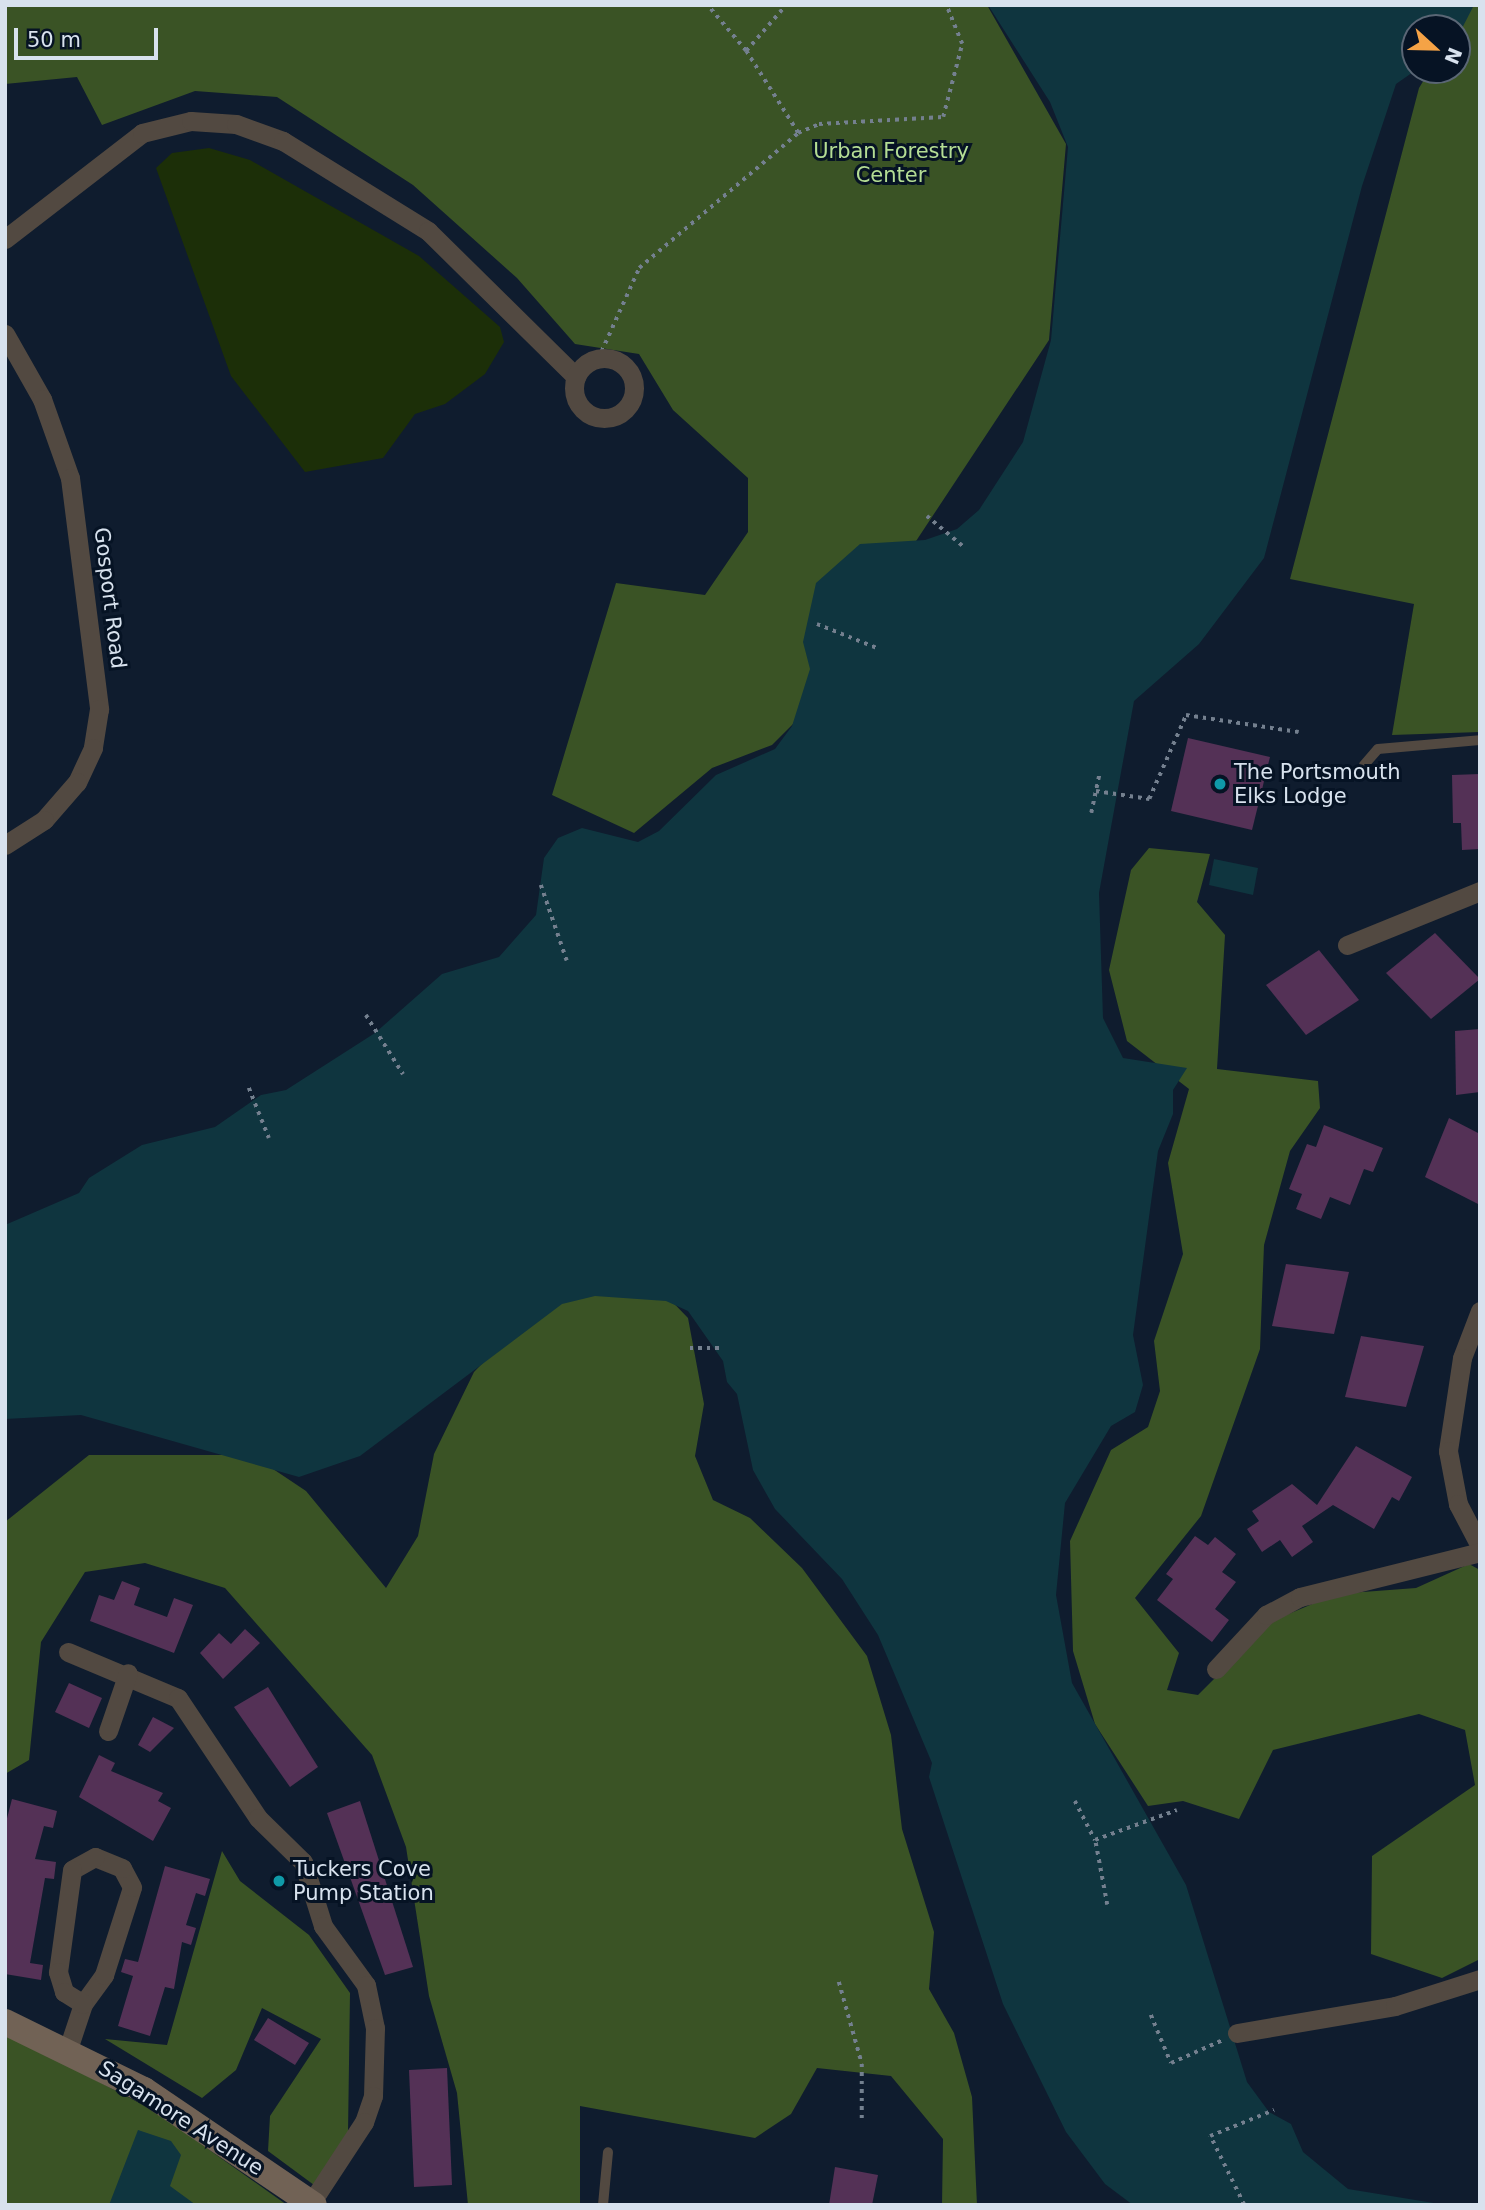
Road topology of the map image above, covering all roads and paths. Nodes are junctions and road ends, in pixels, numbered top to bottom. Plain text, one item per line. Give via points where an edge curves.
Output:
1 (707, 5) edge
2 (786, 5) edge
3 (946, 5) edge
4 (746, 51) junction
5 (798, 132) junction
6 (5, 239) edge
7 (5, 334) edge
8 (598, 359) junction
9 (576, 377) junction
10 (927, 516) dead end
11 (964, 547) dead end
12 (817, 624) dead end
13 (877, 648) dead end
14 (1299, 732) dead end
15 (1480, 740) edge
16 (1364, 765) dead end
17 (1099, 775) dead end
18 (1096, 791) junction
19 (1091, 813) dead end
20 (5, 845) edge
21 (541, 886) dead end
22 (1480, 891) edge
23 (1347, 945) dead end
24 (567, 961) dead end
25 (366, 1015) dead end
26 (403, 1074) dead end
27 (249, 1088) dead end
28 (269, 1138) dead end
29 (1480, 1311) edge
30 (690, 1348) dead end
31 (721, 1348) dead end
32 (1480, 1546) edge
33 (1480, 1552) edge
34 (68, 1652) dead end
35 (1216, 1669) dead end
36 (128, 1673) junction
37 (108, 1731) dead end
38 (1075, 1801) dead end
39 (1177, 1810) dead end
40 (1095, 1840) junction
41 (1107, 1905) dead end
42 (1480, 1979) edge
43 (839, 1983) dead end
44 (83, 2004) junction
45 (1151, 2015) dead end
46 (5, 2022) edge
47 (1237, 2034) joint
48 (68, 2049) junction
49 (1274, 2110) dead end
50 (862, 2119) dead end
51 (608, 2152) dead end
52 (313, 2204) edge
53 (603, 2205) edge
54 (1244, 2205) edge

1 - 4 path
2 - 4 path
3 - 5 path via 962,44 943,117 819,124
4 - 5 path
5 - 8 path via 639,268
6 - 9 street via 142,133 191,121 236,124 283,141 428,231
7 - 20 street, Gosport Road via 42,399 70,478 99,709 93,748 77,782 44,820
8 - 9 street
8 - 9 street via 618,362 631,377 632,397 621,413 603,419 585,412 575,396
10 - 11 path
12 - 13 path
14 - 18 path via 1186,715 1149,799
15 - 16 lane via 1378,750
17 - 18 path
18 - 19 path
21 - 24 path
22 - 23 street
25 - 26 path
27 - 28 path
29 - 32 street via 1462,1359 1448,1451 1458,1504
30 - 31 path
33 - 35 street via 1300,1597 1266,1615
34 - 36 street
36 - 37 street
36 - 52 street via 178,1698 258,1818 303,1862 323,1927 353,1964 373,2004 369,2109
38 - 40 path
39 - 40 path
40 - 41 path
42 - 47 street via 1395,2006
43 - 50 path via 862,2064
44 - 44 street via 98,1988 132,1887 122,1868 95,1857 72,1870 58,1972 64,1992
44 - 48 street
45 - 47 path via 1171,2063
46 - 48 main road, Sagamore Avenue
48 - 52 main road, Sagamore Avenue via 175,2109
49 - 54 path via 1210,2136
51 - 53 lane

